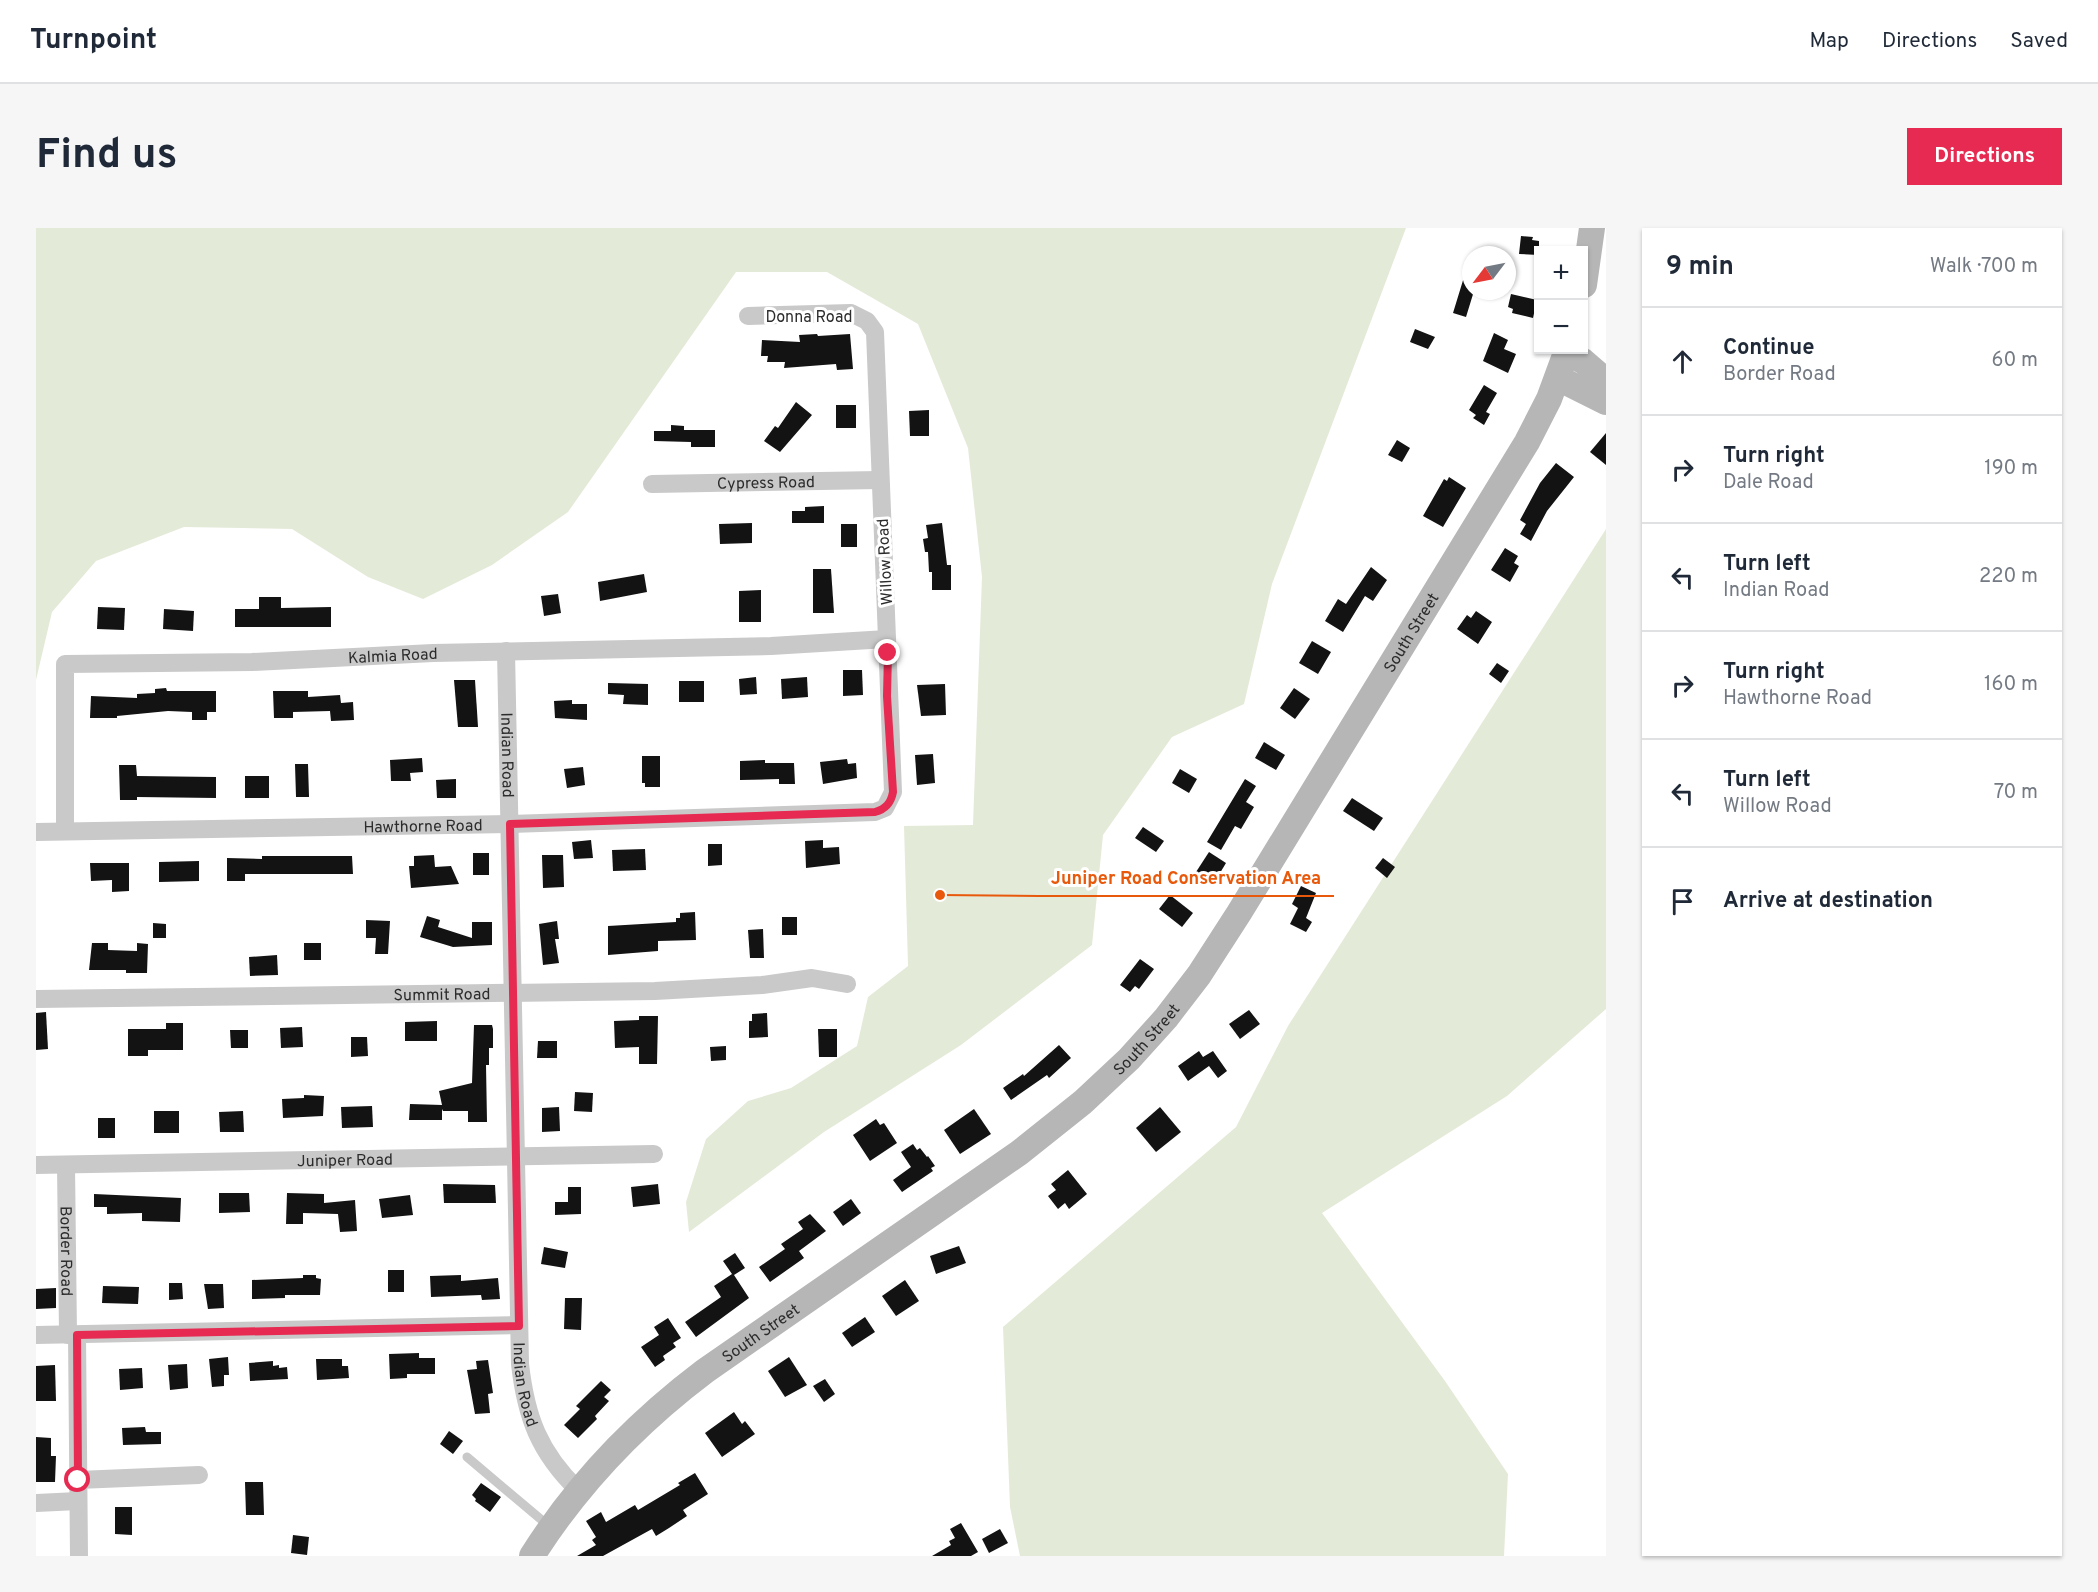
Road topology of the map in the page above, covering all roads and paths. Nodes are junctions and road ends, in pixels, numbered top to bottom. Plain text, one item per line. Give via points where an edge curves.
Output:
1 (1592, 228) edge
2 (1588, 256) edge
3 (748, 316) dead end
4 (867, 321) joint
5 (1566, 354) edge
6 (1572, 354) edge
7 (1558, 378) junction
8 (1606, 381) edge
9 (1606, 402) edge
10 (879, 480) junction
11 (652, 484) dead end
12 (887, 639) junction
13 (506, 651) junction
14 (888, 805) joint
15 (510, 824) junction
16 (65, 831) junction
17 (36, 832) edge
18 (847, 984) dead end
19 (514, 991) junction
20 (36, 999) edge
21 (654, 1154) dead end
22 (517, 1158) junction
23 (36, 1165) edge
24 (66, 1165) junction
25 (519, 1326) junction
26 (36, 1335) edge
27 (73, 1335) junction
28 (467, 1457) dead end
29 (199, 1474) dead end
30 (78, 1480) junction
31 (578, 1490) junction
32 (78, 1501) junction
33 (36, 1503) edge
34 (550, 1527) junction
35 (79, 1556) edge
36 (532, 1556) edge

1 - 2 main road
3 - 4 street, Donna Road via 851,313
4 - 10 street, Willow Road via 875,332 877,345
5 - 7 main road, South Street
6 - 8 main road
7 - 9 main road
7 - 31 main road, South Street via 1527,442 1239,914 1154,1033 1115,1074 1035,1141 677,1392 610,1454
10 - 11 street, Cypress Road
10 - 12 street, Willow Road
12 - 13 street, Kalmia Road via 771,646
12 - 14 street, Willow Road via 893,792
13 - 15 street, Indian Road
13 - 16 street, Kalmia Road via 252,662 65,664
14 - 15 street, Hawthorne Road via 875,812
15 - 16 street, Hawthorne Road
15 - 19 street, Indian Road
16 - 17 street
18 - 19 street, Summit Road via 812,978 772,985 655,991
19 - 20 street, Summit Road
19 - 22 street, Indian Road
21 - 22 street, Juniper Road
22 - 24 street, Juniper Road
22 - 25 street, Indian Road
23 - 24 street, Juniper Road
24 - 27 street, Border Road
25 - 27 street
25 - 31 street, Indian Road via 521,1378 530,1417 546,1455
26 - 27 street
27 - 30 street, Border Road
28 - 34 lane
29 - 30 street
30 - 32 street, Border Road
31 - 34 main road, South Street
32 - 33 street
32 - 35 street, Border Road
34 - 36 main road, South Street

